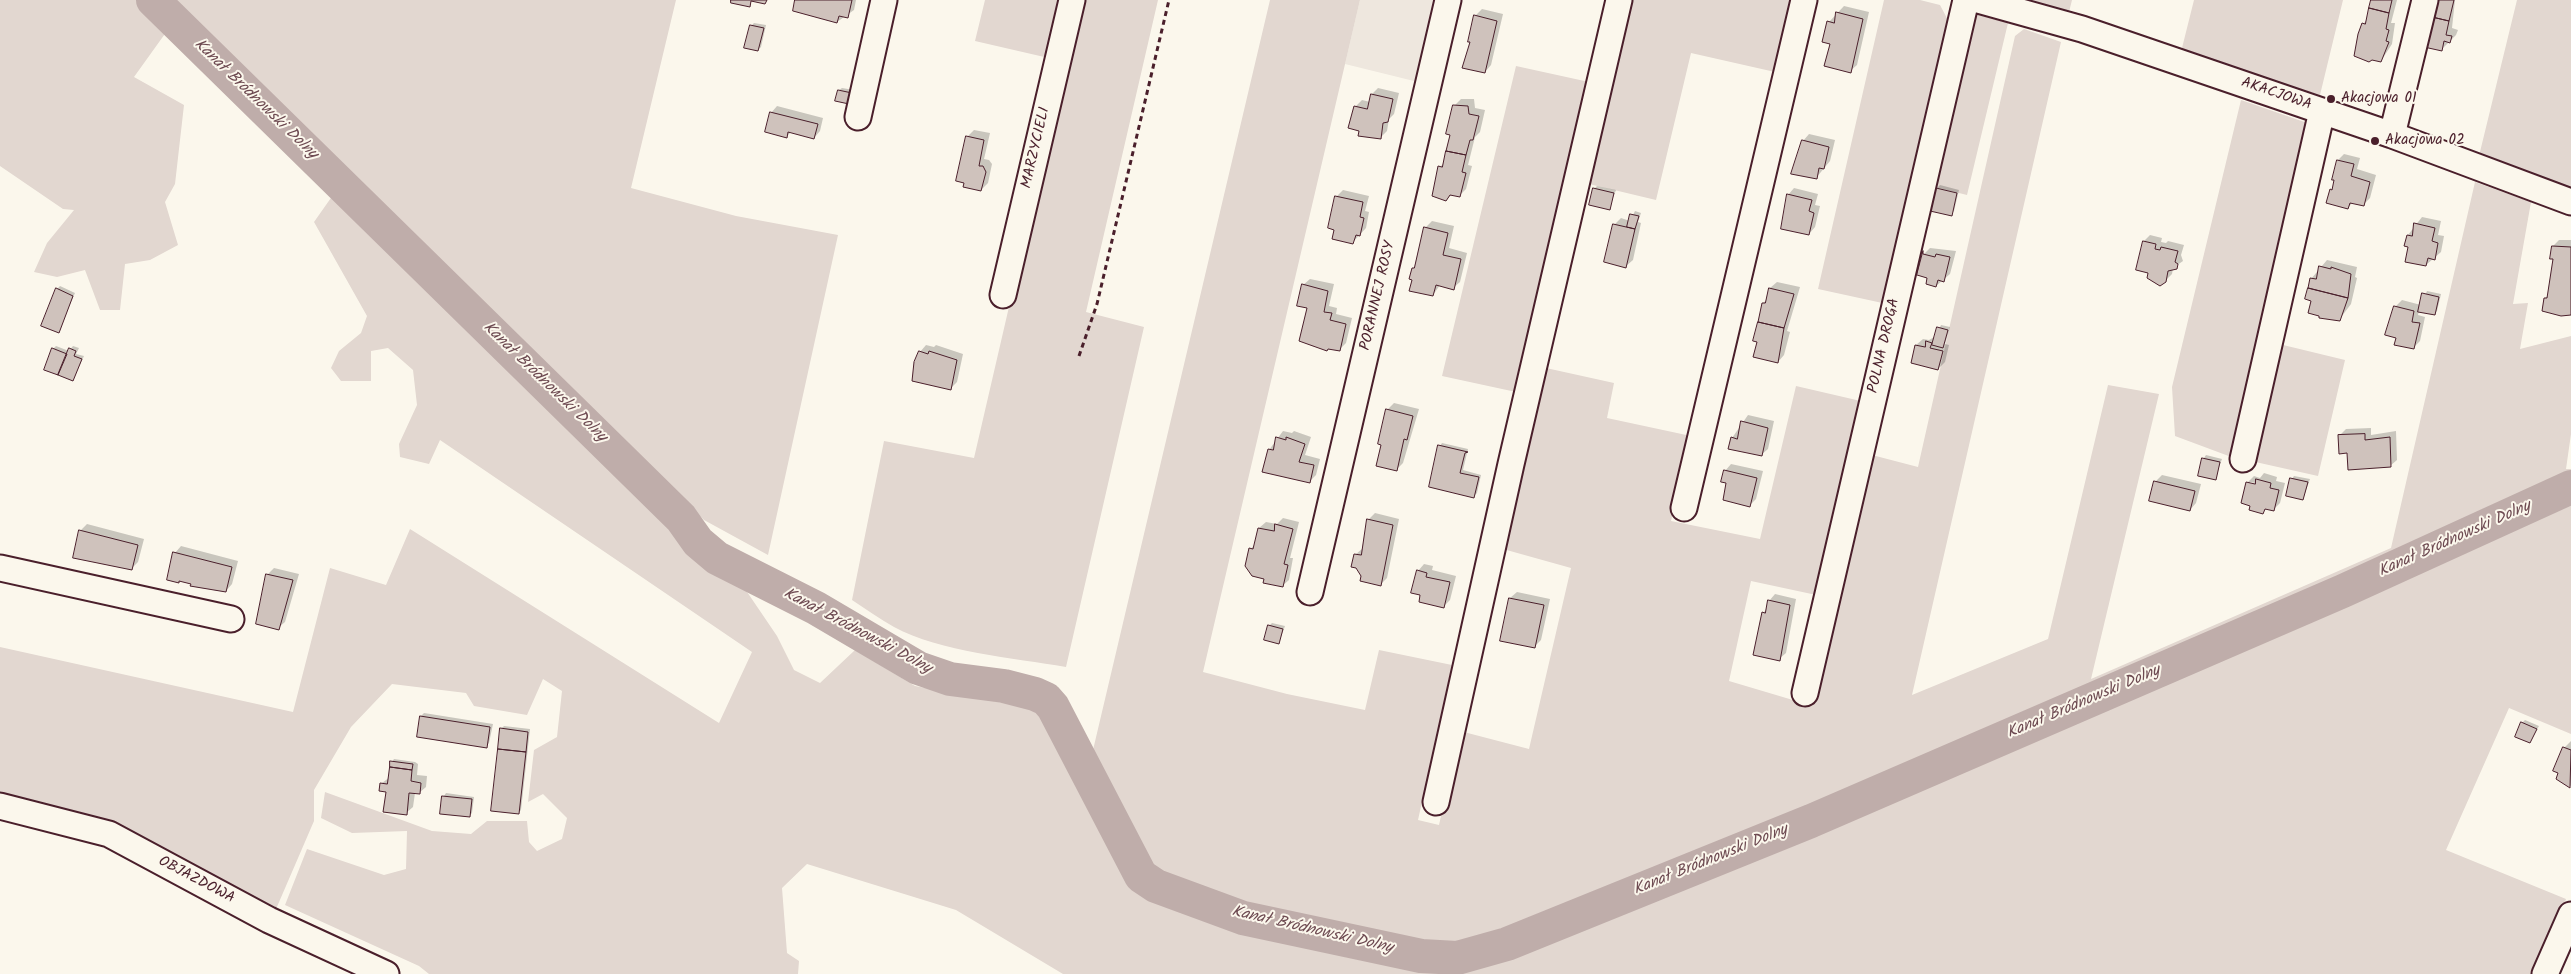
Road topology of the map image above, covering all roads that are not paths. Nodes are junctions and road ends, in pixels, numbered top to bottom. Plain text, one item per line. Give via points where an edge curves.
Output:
1 (884, 0) edge
2 (1072, 0) edge
3 (1448, 0) edge
4 (1619, 0) edge
5 (1804, 0) edge
6 (1966, 0) edge
7 (1978, 0) edge
8 (2425, 0) edge
9 (2322, 111) junction
10 (858, 117) dead end
11 (2392, 135) junction
12 (2571, 202) edge
13 (1003, 295) dead end
14 (2243, 459) dead end
15 (1684, 508) dead end
16 (0, 568) edge
17 (1310, 592) dead end
18 (231, 619) dead end
19 (1805, 693) dead end
20 (1436, 802) dead end
21 (0, 806) edge
22 (2571, 915) edge
23 (386, 974) edge
24 (2546, 974) edge

1 - 10 street
2 - 13 street, MARZYCIELI
3 - 17 street, PORANNEJ ROSY
4 - 20 street
5 - 15 street
6 - 19 street, POLNA DROGA
7 - 9 street, AKACJOWA via 2082,29
8 - 11 street
9 - 11 street, AKACJOWA
9 - 14 street
11 - 12 street, AKACJOWA
16 - 18 street
21 - 23 street, OBJAZDOWA via 109,834 270,920
22 - 24 street

